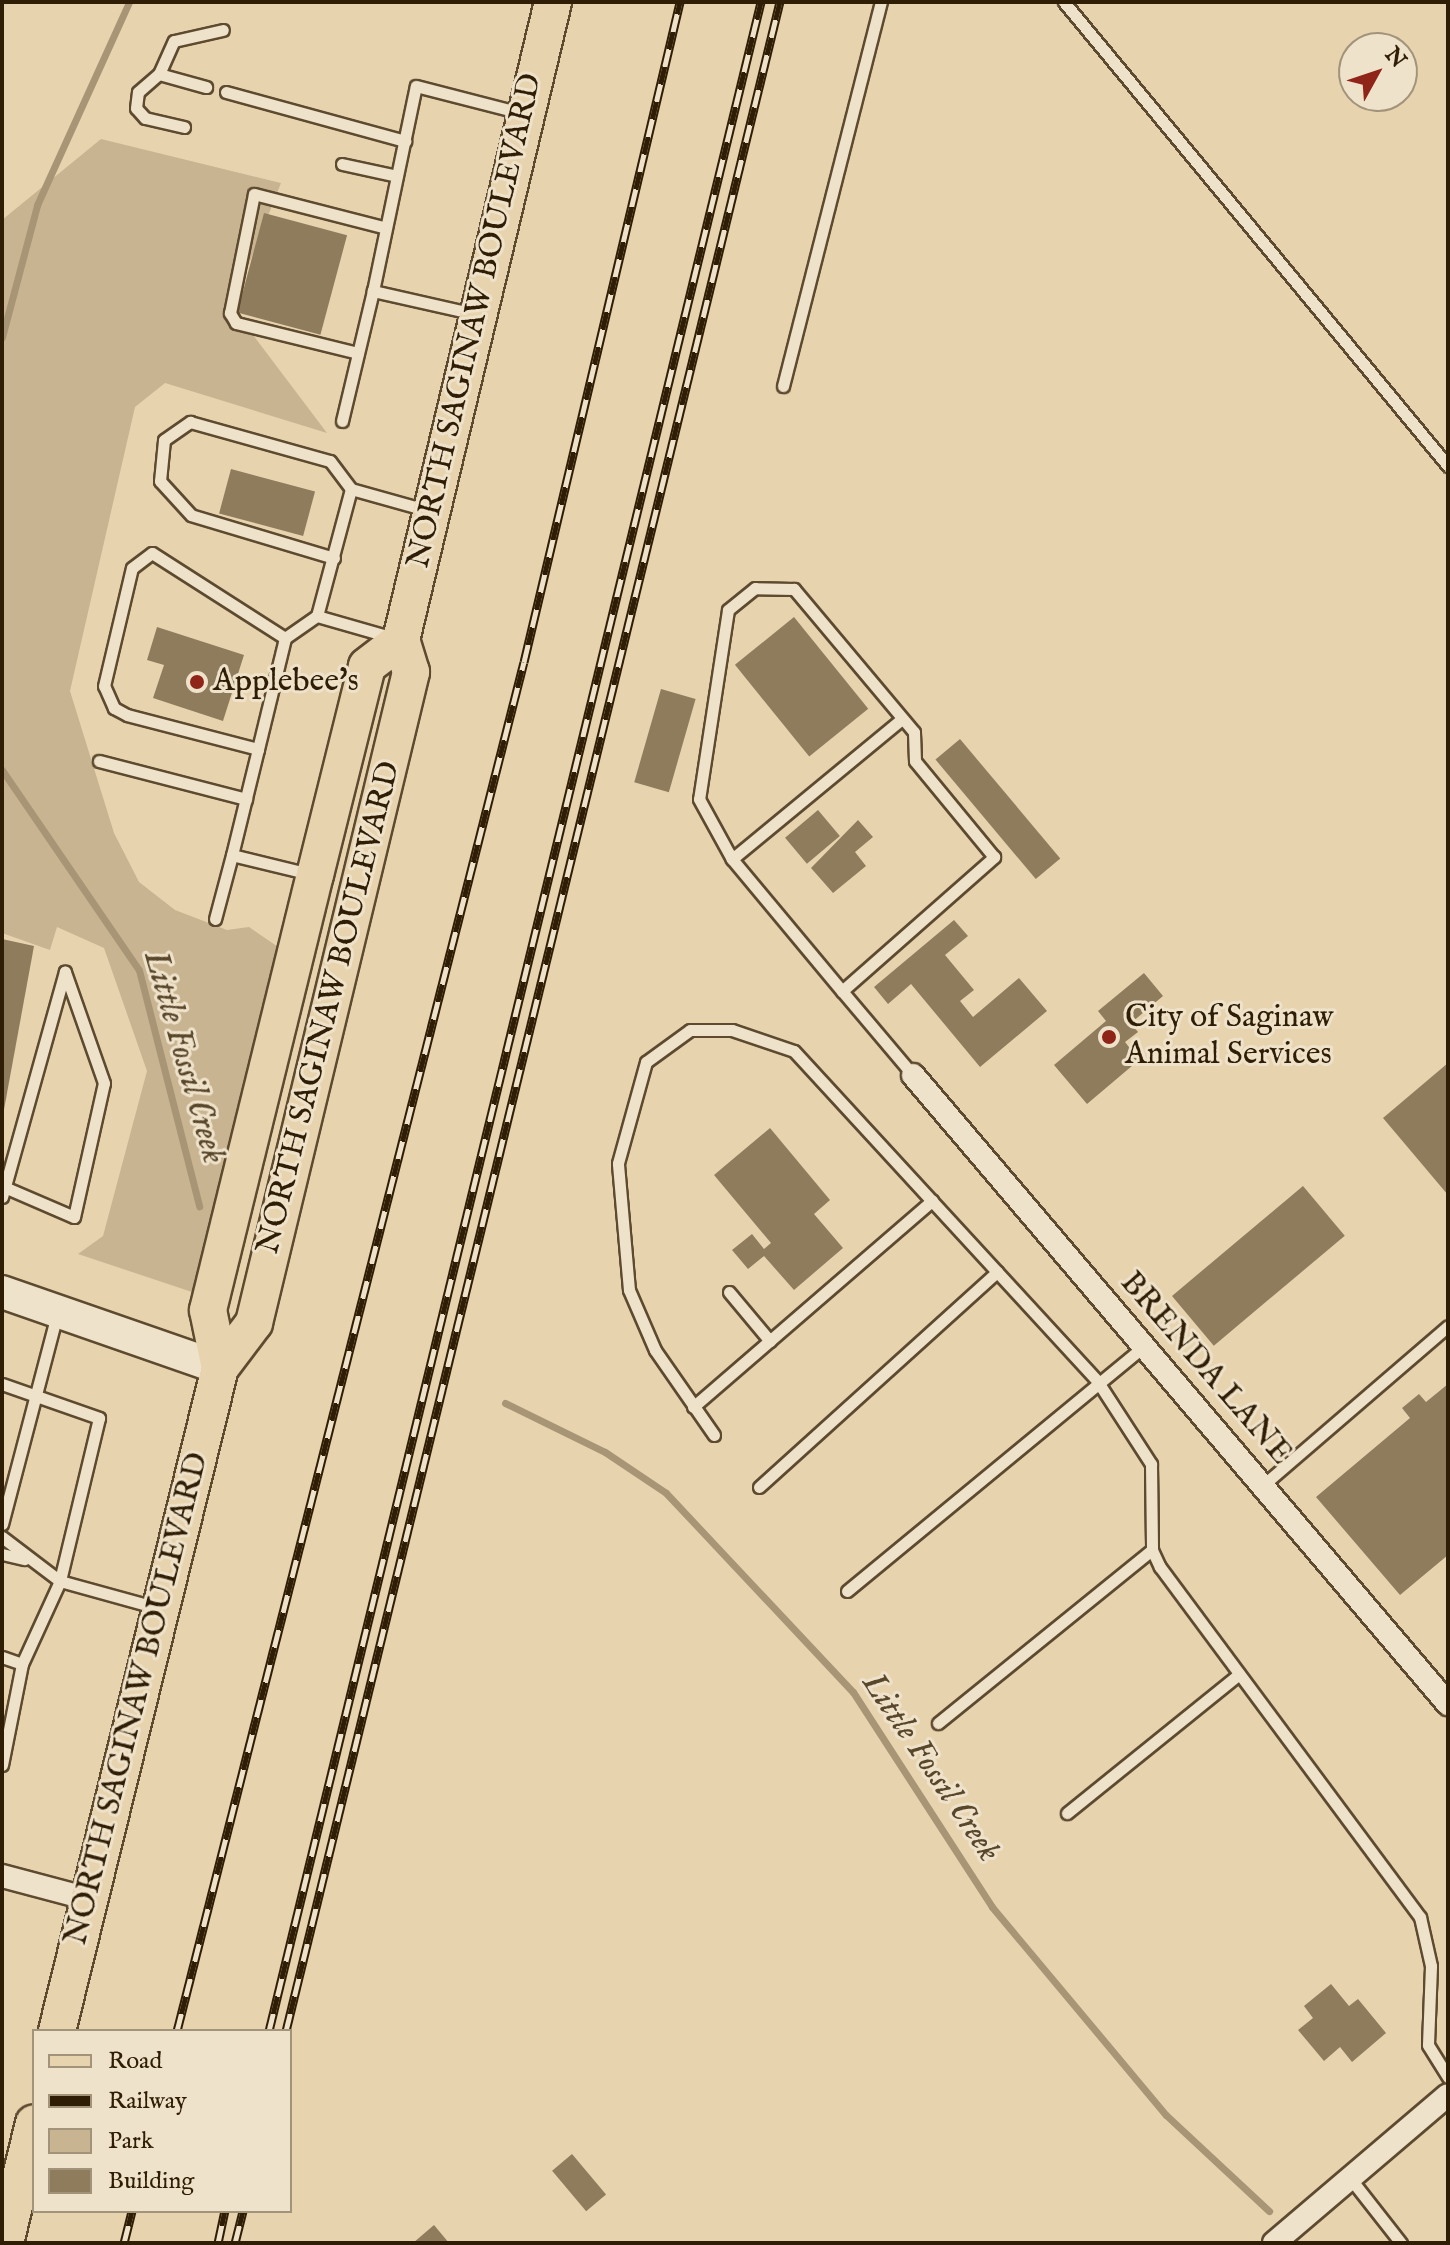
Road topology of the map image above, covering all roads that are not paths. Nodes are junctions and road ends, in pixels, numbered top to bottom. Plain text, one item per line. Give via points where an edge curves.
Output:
1 (553, 2) edge
2 (881, 2) edge
3 (1064, 2) edge
4 (223, 30) dead end
5 (159, 74) junction
6 (206, 87) dead end
7 (226, 92) dead end
8 (526, 114) junction
9 (184, 127) dead end
10 (405, 141) junction
11 (342, 164) dead end
12 (397, 176) junction
13 (386, 228) junction
14 (373, 291) junction
15 (478, 315) junction
16 (358, 353) junction
17 (783, 386) dead end
18 (342, 421) dead end
19 (1448, 466) edge
20 (351, 489) junction
21 (430, 511) junction
22 (334, 558) junction
23 (317, 616) junction
24 (285, 638) junction
25 (401, 640) junction
26 (902, 719) junction
27 (258, 749) junction
28 (99, 761) dead end
29 (246, 799) junction
30 (232, 855) junction
31 (732, 859) junction
32 (315, 875) junction
33 (215, 919) dead end
34 (842, 991) junction
35 (913, 1075) joint
36 (3, 1190) edge
37 (932, 1201) junction
38 (997, 1272) junction
39 (2, 1292) edge
40 (729, 1292) dead end
41 (57, 1314) junction
42 (1448, 1326) edge
43 (770, 1341) junction
44 (1143, 1347) junction
45 (220, 1368) junction
46 (1098, 1382) junction
47 (2, 1384) edge
48 (35, 1393) junction
49 (693, 1407) junction
50 (714, 1435) dead end
51 (1262, 1486) junction
52 (759, 1487) dead end
53 (2, 1524) edge
54 (2, 1537) edge
55 (1152, 1550) junction
56 (2, 1554) edge
57 (24, 1559) junction
58 (60, 1581) junction
59 (847, 1591) dead end
60 (162, 1609) junction
61 (2, 1657) edge
62 (22, 1664) junction
63 (1239, 1674) junction
64 (1448, 1704) edge
65 (938, 1723) dead end
66 (2, 1765) edge
67 (1067, 1813) dead end
68 (2, 1876) edge
69 (89, 1899) junction
70 (57, 2029) edge
71 (1448, 2077) edge
72 (1448, 2095) edge
73 (32, 2131) edge
74 (1350, 2178) junction
75 (5, 2243) edge
76 (1274, 2243) edge
77 (1401, 2243) edge

1 - 8 main road, NORTH SAGINAW BOULEVARD
2 - 17 lane
3 - 19 lane
4 - 5 lane via 174,41
5 - 6 lane
5 - 9 lane via 138,92 136,108 145,118
7 - 10 lane
8 - 10 lane via 416,86
8 - 15 main road, NORTH SAGINAW BOULEVARD
10 - 12 lane
11 - 12 lane
12 - 13 lane
13 - 14 lane
13 - 16 lane via 254,194 230,313 236,323
14 - 15 lane
14 - 16 lane
15 - 21 main road, NORTH SAGINAW BOULEVARD
16 - 18 lane
20 - 21 lane
20 - 22 lane
20 - 22 lane via 330,461 190,422 164,440 160,481 191,515
21 - 25 main road, NORTH SAGINAW BOULEVARD
22 - 23 lane
23 - 24 lane
23 - 25 lane
24 - 27 lane
24 - 27 lane via 167,557 152,553 132,568 107,698 127,715
25 - 32 main road, NORTH SAGINAW BOULEVARD via 367,666
25 - 45 main road, NORTH SAGINAW BOULEVARD via 411,672 254,1323
26 - 31 lane
26 - 31 lane via 794,589 755,588 728,610 699,799
26 - 34 lane via 914,732 915,761 994,857
27 - 29 lane
28 - 29 lane
29 - 30 lane
30 - 32 lane
30 - 33 lane
31 - 34 lane
32 - 45 main road, NORTH SAGINAW BOULEVARD via 208,1310
34 - 35 lane
35 - 44 street, BRENDA LANE
36 - 36 lane via 22,1126 65,972 104,1083 74,1217
37 - 38 lane
37 - 43 lane
37 - 49 lane via 794,1051 732,1030 690,1030 646,1062 618,1163 629,1290 655,1350
38 - 46 lane
38 - 52 lane
39 - 41 main road
40 - 43 lane
41 - 45 main road
41 - 48 lane
42 - 51 lane
43 - 49 lane
44 - 46 lane
44 - 51 street, BRENDA LANE
45 - 60 main road, NORTH SAGINAW BOULEVARD
46 - 55 lane via 1151,1464
46 - 59 lane
47 - 48 lane
48 - 53 lane
48 - 58 lane via 99,1418
49 - 50 lane
51 - 64 street, BRENDA LANE
54 - 57 lane
55 - 63 lane
55 - 65 lane
56 - 57 lane
57 - 58 lane
58 - 60 lane
58 - 62 lane
60 - 69 main road, NORTH SAGINAW BOULEVARD
61 - 62 lane
62 - 66 lane
63 - 67 lane
63 - 71 lane via 1420,1917 1431,1966 1428,2045
68 - 69 street
69 - 70 main road, NORTH SAGINAW BOULEVARD
72 - 74 street
73 - 75 main road
74 - 76 street
74 - 77 lane

